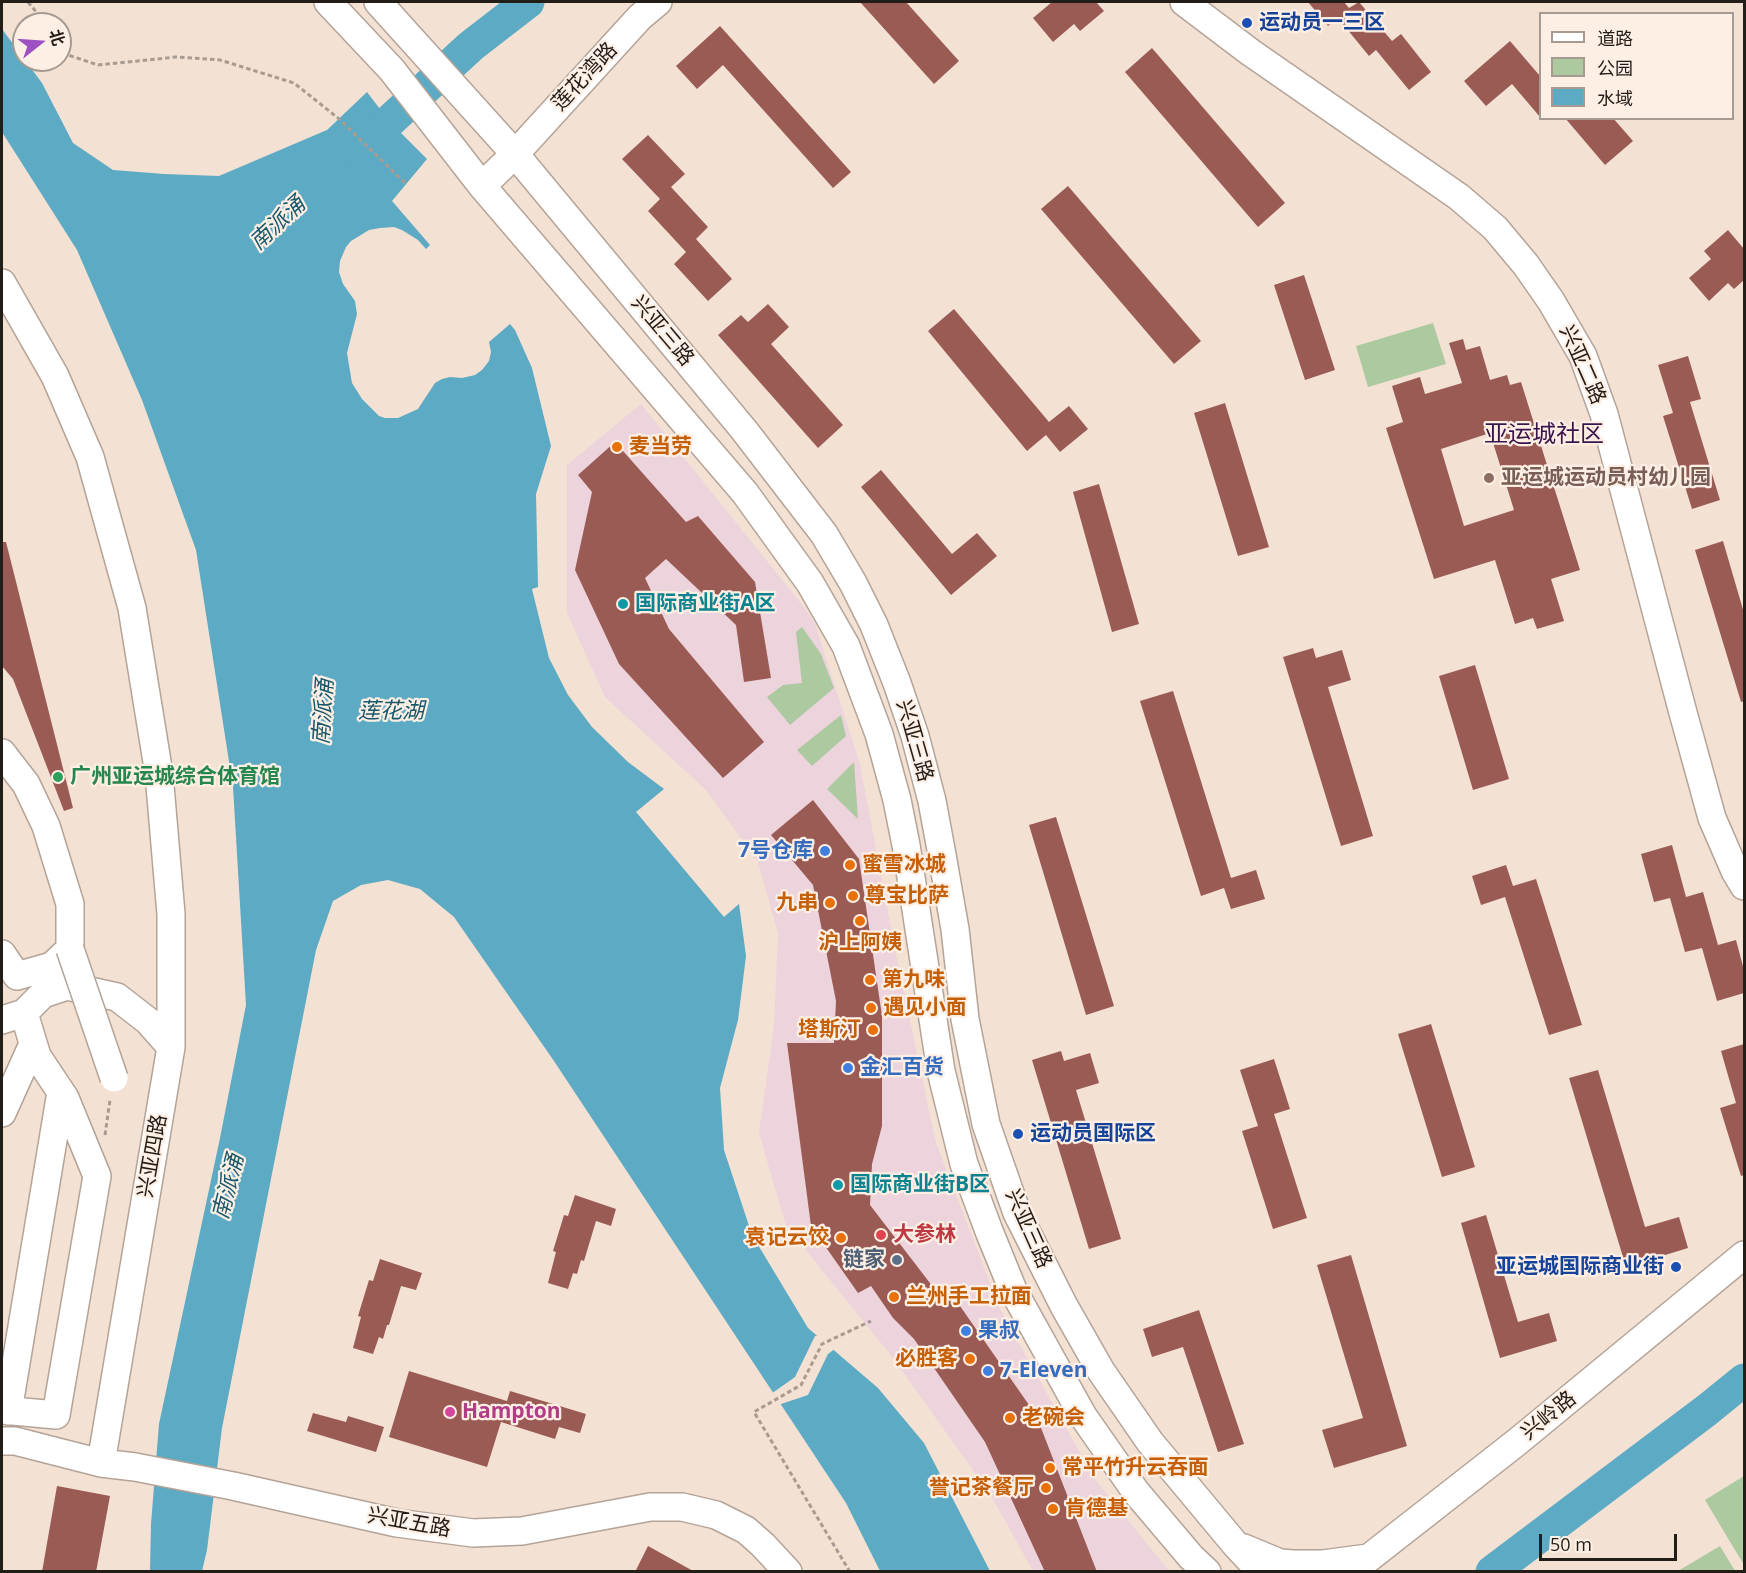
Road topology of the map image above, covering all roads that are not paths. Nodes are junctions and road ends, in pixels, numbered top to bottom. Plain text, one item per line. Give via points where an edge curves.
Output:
1 (328, 2) edge
2 (378, 2) edge
3 (658, 2) edge
4 (1184, 2) edge
5 (515, 154) junction
6 (482, 186) junction
7 (2, 283) edge
8 (2, 753) edge
9 (1744, 886) edge
10 (70, 950) junction
11 (2, 954) edge
12 (13, 1017) edge
13 (33, 1044) junction
14 (171, 1047) junction
15 (114, 1078) road end
16 (61, 1092) junction
17 (2, 1113) edge
18 (1744, 1256) edge
19 (5, 1411) edge
20 (6, 1442) edge
21 (101, 1463) junction
22 (1190, 1490) junction
23 (1159, 1520) junction
24 (1235, 1544) junction
25 (1198, 1567) edge
26 (1360, 1567) edge
27 (788, 1572) edge
28 (1261, 1572) edge

1 - 6 street, 兴亚三路 via 392,70
2 - 5 street, 兴亚三路
3 - 5 street, 莲花湾路
4 - 9 street, 兴亚二路 via 1459,196 1495,228 1551,302 1583,356 1604,414 1712,818
5 - 6 street, 莲花湾路
5 - 22 street, 兴亚三路 via 744,430 824,534 874,625 915,736 932,801 956,929 965,1019 986,1124 1017,1213 1101,1371 1150,1442
6 - 23 street, 兴亚三路 via 745,494 810,583 846,646 879,734 897,800 941,1071 964,1164 1013,1290 1050,1358 1083,1416
7 - 14 street, 兴亚四路 via 56,376 90,457 132,608 159,774 171,914
8 - 10 street via 26,784 46,826 70,904
10 - 11 street via 52,966 16,976
10 - 15 street, bridge
12 - 13 street
12 - 14 street via 43,994 67,986 117,997 148,1021
13 - 16 street
13 - 17 street
14 - 21 street, 兴亚四路
16 - 19 street
16 - 19 street via 97,1176 56,1415
18 - 26 street, 兴岭路
20 - 21 street, 兴亚五路
21 - 27 street, 兴亚五路 via 233,1486 397,1523 473,1533 522,1531 650,1507 682,1507 716,1515 746,1530
22 - 23 street
22 - 24 street, 兴亚三路
23 - 25 street, 兴亚三路
24 - 26 street via 1280,1563
24 - 28 street, 兴亚三路

